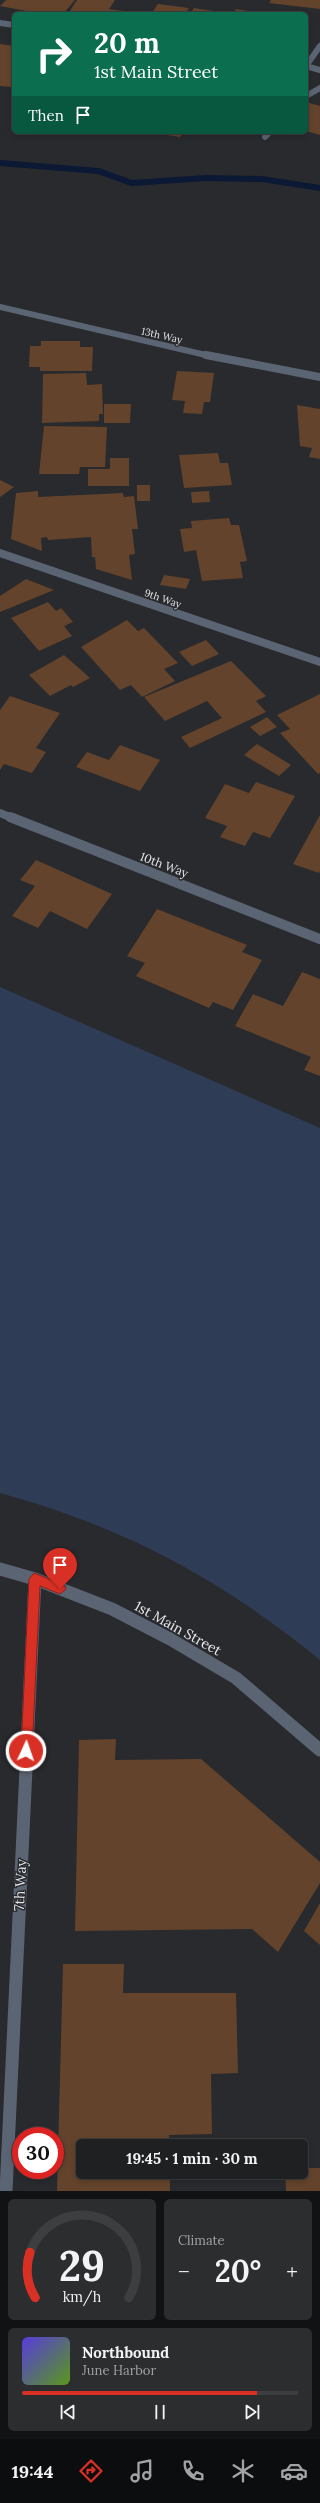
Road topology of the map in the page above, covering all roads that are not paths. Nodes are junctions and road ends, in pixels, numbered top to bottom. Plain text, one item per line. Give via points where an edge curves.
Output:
1 (0, 23) edge
2 (12, 25) edge
3 (320, 46) edge
4 (308, 63) edge
5 (308, 67) edge
6 (320, 70) edge
7 (320, 88) edge
8 (308, 95) edge
9 (0, 307) edge
10 (320, 377) edge
11 (0, 553) edge
12 (320, 662) edge
13 (0, 813) edge
14 (320, 939) edge
15 (0, 1569) edge
16 (34, 1579) junction
17 (320, 1750) edge
18 (6, 2191) edge

1 - 2 street
3 - 4 street
5 - 6 street
7 - 8 street
9 - 10 street, 13th Way via 213,357
11 - 12 street, 9th Way
13 - 14 street, 10th Way
15 - 16 street, 1st Main Street
16 - 17 street, 1st Main Street via 112,1609 236,1678
16 - 18 street, 7th Way

